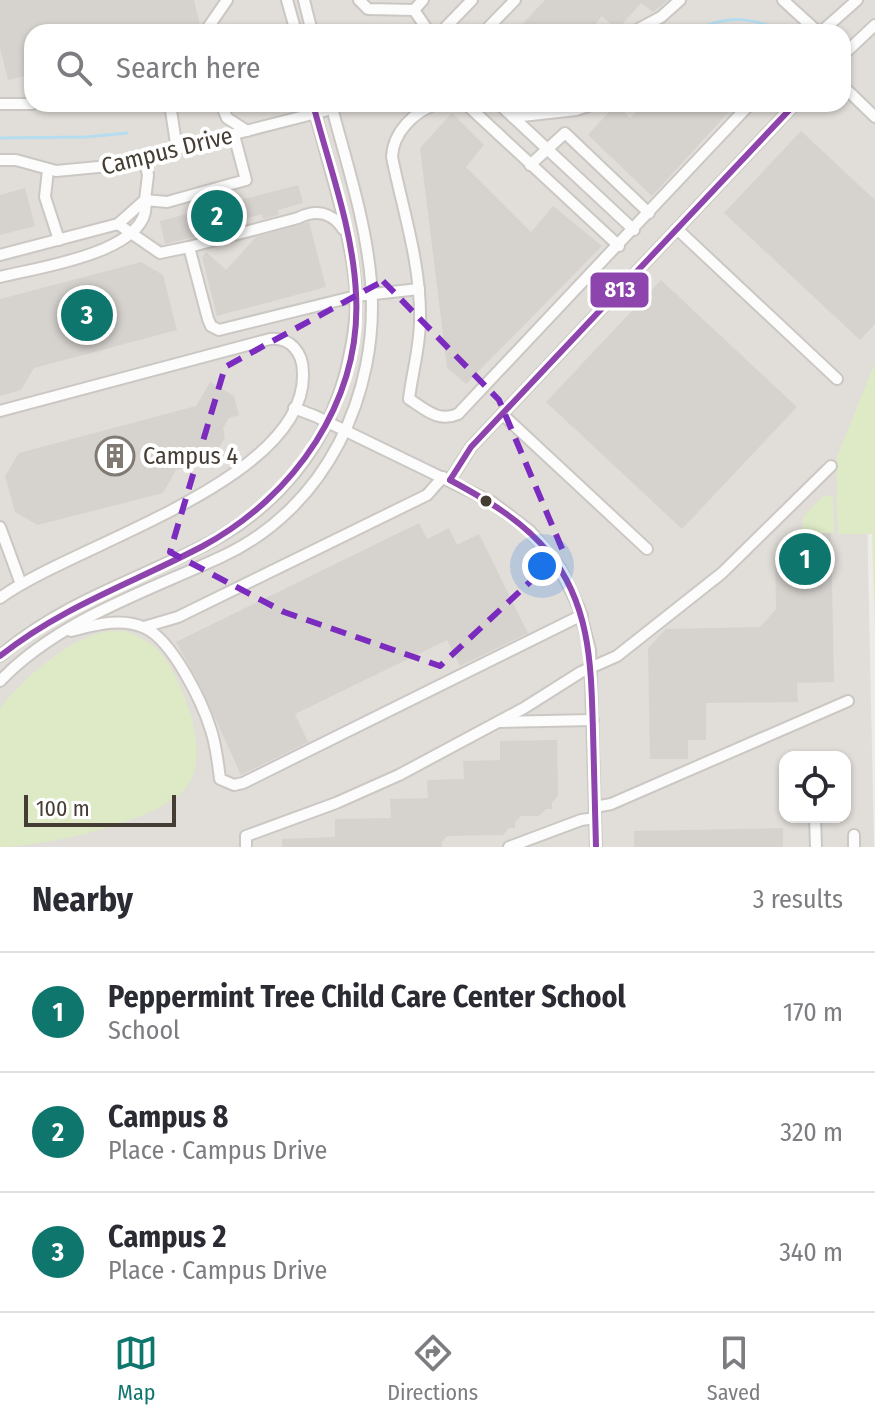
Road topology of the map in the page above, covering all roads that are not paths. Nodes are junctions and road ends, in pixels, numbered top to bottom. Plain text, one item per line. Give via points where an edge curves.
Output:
1 (227, 0) edge
2 (287, 0) edge
3 (304, 0) edge
4 (359, 0) edge
5 (423, 0) edge
6 (472, 0) edge
7 (515, 0) edge
8 (680, 0) edge
9 (783, 0) edge
10 (857, 0) edge
11 (414, 10) junction
12 (210, 24) edge
13 (294, 24) edge
14 (310, 24) edge
15 (424, 24) edge
16 (449, 24) edge
17 (492, 24) edge
18 (648, 24) edge
19 (811, 24) edge
20 (829, 24) edge
21 (875, 25) edge
22 (851, 48) edge
23 (851, 94) edge
24 (0, 104) edge
25 (24, 104) edge
26 (171, 112) edge
27 (224, 112) edge
28 (305, 112) edge
29 (315, 112) edge
30 (333, 112) edge
31 (421, 112) edge
32 (474, 112) edge
33 (508, 112) edge
34 (558, 112) edge
35 (743, 112) edge
36 (787, 112) edge
37 (513, 117) junction
38 (875, 117) edge
39 (247, 131) junction
40 (234, 135) junction
41 (547, 148) junction
42 (177, 150) junction
43 (144, 158) junction
44 (0, 160) edge
45 (530, 165) junction
46 (48, 170) junction
47 (145, 200) junction
48 (649, 213) junction
49 (118, 224) junction
50 (677, 229) junction
51 (634, 230) junction
52 (131, 233) junction
53 (345, 234) junction
54 (59, 240) junction
55 (619, 246) junction
56 (189, 247) junction
57 (0, 255) edge
58 (0, 277) edge
59 (419, 289) junction
60 (372, 293) junction
61 (356, 296) junction
62 (837, 379) dead end
63 (294, 408) junction
64 (0, 411) edge
65 (502, 414) junction
66 (329, 422) junction
67 (346, 430) junction
68 (831, 466) dead end
69 (447, 479) junction
70 (0, 527) edge
71 (647, 549) dead end
72 (21, 584) junction
73 (0, 598) edge
74 (582, 615) junction
75 (144, 627) junction
76 (58, 634) junction
77 (0, 656) edge
78 (591, 667) junction
79 (0, 681) edge
80 (848, 701) dead end
81 (593, 720) junction
82 (498, 722) junction
83 (595, 812) junction
84 (815, 823) edge
85 (854, 835) dead end
86 (246, 847) edge
87 (509, 847) edge
88 (596, 847) edge
89 (816, 847) edge
90 (854, 847) edge

1 - 12 street
2 - 13 street
3 - 14 street
4 - 11 street via 368,9
5 - 11 street
6 - 16 street
7 - 17 street
8 - 18 street
9 - 19 street
10 - 20 street
11 - 15 street
21 - 22 street
23 - 38 street
24 - 25 street
26 - 42 street
27 - 39 street
28 - 39 street, Campus Drive
29 - 53 street
30 - 60 street via 362,227
31 - 59 street via 393,142 392,157
32 - 45 street
33 - 37 street
34 - 37 street
35 - 48 street
36 - 50 street
37 - 41 street
39 - 40 street, Campus Drive
40 - 42 street, Campus Drive
40 - 47 street via 246,180 167,202
41 - 45 street
41 - 48 street via 565,133
41 - 51 street
42 - 43 street, Campus Drive
43 - 46 street, Campus Drive via 98,168
43 - 47 street
44 - 46 street, Campus Drive
45 - 55 street
46 - 54 street via 46,202
47 - 49 street
47 - 52 street via 144,213
48 - 51 street
49 - 52 street
49 - 54 street
50 - 62 street
50 - 65 street
51 - 55 street
52 - 56 street via 160,253
52 - 58 street via 106,250
53 - 56 street via 333,217 312,212
53 - 61 street
54 - 57 street
55 - 59 street via 448,419 409,399 419,340
56 - 61 street via 208,319 219,330
59 - 60 street
60 - 61 street
60 - 67 street via 369,351
61 - 66 street via 351,350
63 - 64 street via 303,381 302,363 292,344 274,338
63 - 66 street
63 - 72 street via 261,449 201,496
65 - 69 street
65 - 71 street
66 - 67 street
66 - 77 street via 298,472 247,520 216,540 57,614
67 - 69 street
67 - 76 street via 306,493 262,533
68 - 78 street via 686,604 617,656
69 - 74 street via 492,502 530,531 560,568
69 - 75 street via 427,495 178,617
70 - 72 street
72 - 73 street
74 - 75 street via 234,785 220,779 208,720 174,654
74 - 78 street
75 - 76 street via 113,622
76 - 79 street
78 - 81 street
78 - 82 street
80 - 83 street
81 - 82 street
81 - 83 street
82 - 86 street via 375,787 246,836
83 - 87 street
83 - 88 street
84 - 89 street
85 - 90 street

